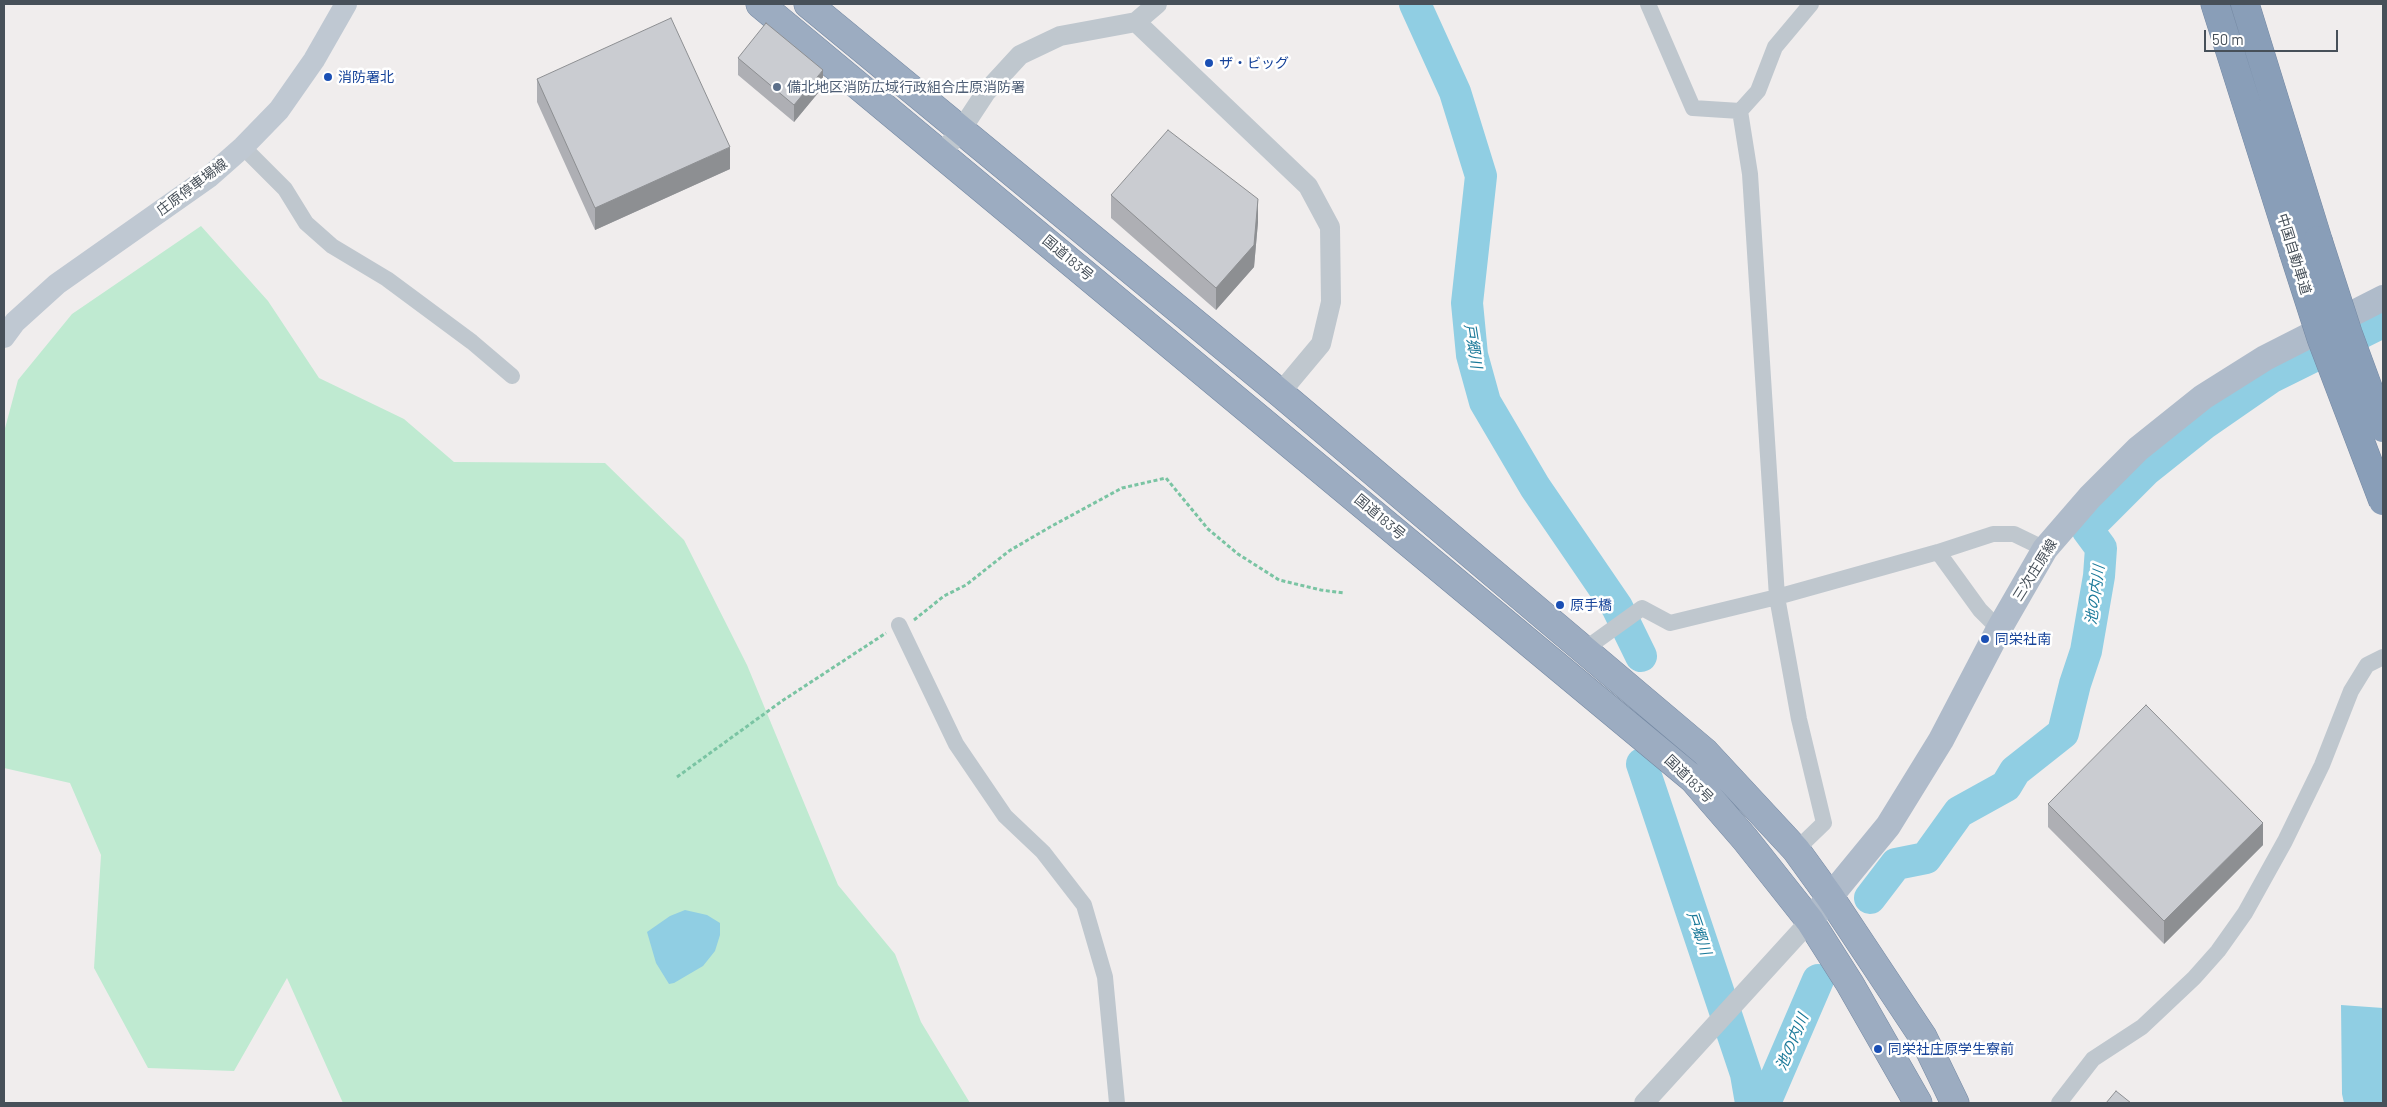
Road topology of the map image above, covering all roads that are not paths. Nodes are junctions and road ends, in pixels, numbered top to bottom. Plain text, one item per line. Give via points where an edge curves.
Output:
1 (346, 4) edge
2 (760, 4) edge
3 (808, 4) edge
4 (1157, 4) edge
5 (1648, 4) edge
6 (1811, 4) edge
7 (2215, 4) edge
8 (2245, 4) edge
9 (1136, 22) junction
10 (1740, 111) junction
11 (961, 130) junction
12 (243, 148) junction
13 (942, 153) junction
14 (2383, 298) edge
15 (4, 337) edge
16 (512, 376) dead end
17 (1280, 393) junction
18 (2383, 428) edge
19 (2383, 501) edge
20 (2045, 550) junction
21 (1938, 552) junction
22 (1777, 597) junction
23 (898, 625) road end
24 (1999, 629) junction
25 (1585, 649) junction
26 (2383, 656) edge
27 (1796, 850) junction
28 (1830, 897) junction
29 (1810, 921) junction
30 (1118, 1103) edge
31 (1644, 1103) edge
32 (1918, 1103) edge
33 (1955, 1103) edge
34 (2059, 1103) edge

1 - 12 main road, 庄原停車場線 via 314,60 279,110
2 - 13 highway, 国道183号
3 - 11 highway, 国道183号
4 - 9 street
5 - 10 street via 1693,108
6 - 10 street via 1775,48 1758,91
7 - 19 highway, 中国自動車道, bridge via 2320,338
8 - 18 highway, 中国自動車道, bridge via 2348,333
9 - 11 street via 1060,36 1020,55 986,92
9 - 17 street via 1308,186 1330,227 1331,302 1321,344
10 - 22 street via 1750,174
11 - 13 street
11 - 17 highway, 国道183号
12 - 15 main road, 庄原停車場線 via 209,177 57,284 15,322
12 - 16 street via 285,190 306,223 332,246 387,280 472,342
13 - 29 highway, 国道183号 via 1693,779 1745,838
14 - 20 main road, 三次庄原線 via 2265,358 2203,397 2138,449 2090,497
17 - 25 highway, 国道183号
20 - 21 street via 2014,534 1993,534
20 - 24 main road, 三次庄原線
21 - 22 street
21 - 24 street via 1980,610
22 - 25 street via 1670,623 1642,608
22 - 27 street via 1799,719 1824,823
23 - 30 street via 956,744 1005,816 1043,852 1084,905 1106,977
24 - 28 main road, 三次庄原線 via 1941,740 1888,826
25 - 27 highway, 国道183号 via 1706,752
26 - 34 street via 2367,666 2351,691 2322,765 2285,841 2245,913 2218,952 2142,1027 2093,1059
27 - 28 highway, 国道183号
28 - 29 main road, 三次庄原線
28 - 33 highway, 国道183号 via 1923,1037
29 - 31 street
29 - 32 highway, 国道183号

